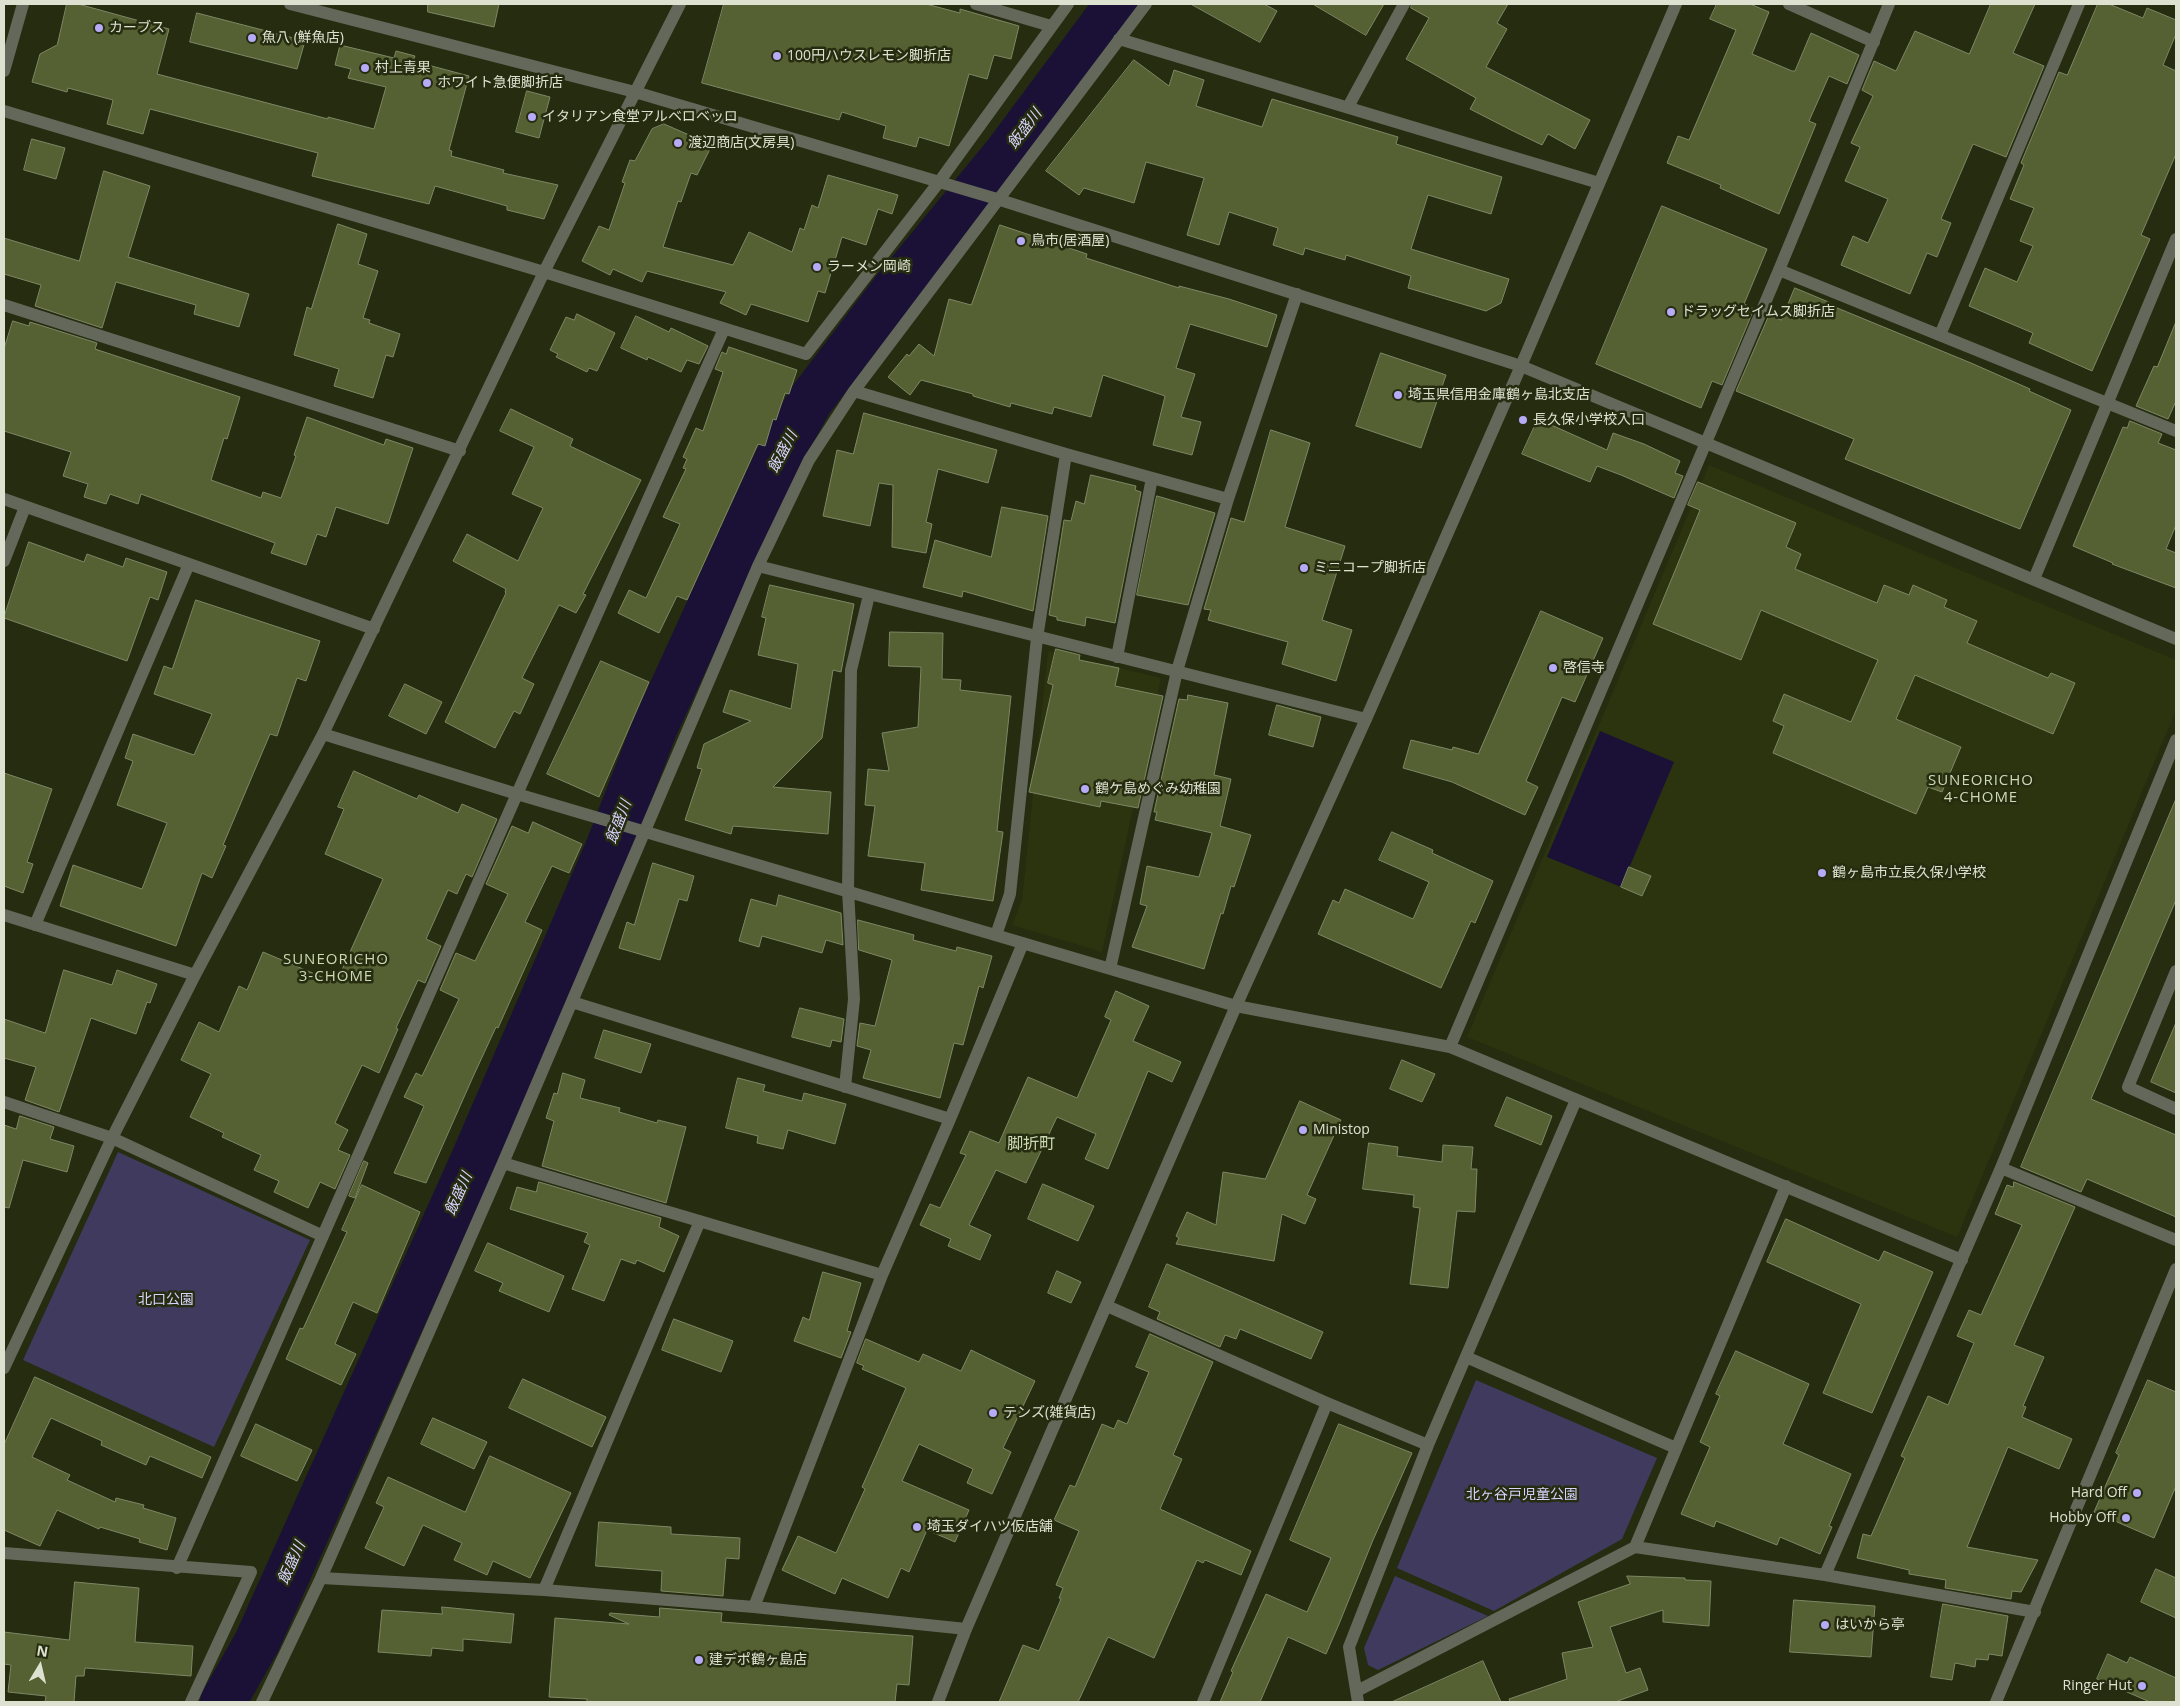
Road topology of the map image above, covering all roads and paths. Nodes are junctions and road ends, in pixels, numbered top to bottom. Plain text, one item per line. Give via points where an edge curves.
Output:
1 (23, 4) edge
2 (290, 4) edge
3 (680, 4) edge
4 (976, 4) edge
5 (1068, 4) edge
6 (1146, 4) edge
7 (1404, 4) edge
8 (1676, 4) edge
9 (1789, 4) edge
10 (1889, 4) edge
11 (2079, 4) edge
12 (1051, 26) junction
13 (1119, 39) junction
14 (1874, 42) junction
15 (4, 71) edge
16 (635, 92) junction
17 (1348, 107) junction
18 (4, 111) edge
19 (939, 182) junction
20 (1599, 183) junction
21 (997, 199) junction
22 (2176, 238) edge
23 (1779, 270) junction
24 (544, 272) junction
25 (1297, 294) junction
26 (4, 304) edge
27 (724, 329) junction
28 (1940, 335) junction
29 (1521, 366) junction
30 (854, 391) junction
31 (2108, 403) junction
32 (2176, 431) edge
33 (1704, 444) junction
34 (460, 451) junction
35 (1066, 454) junction
36 (1152, 478) junction
37 (4, 499) edge
38 (1228, 499) junction
39 (25, 507) junction
40 (4, 561) edge
41 (189, 564) junction
42 (758, 566) junction
43 (2034, 579) junction
44 (869, 595) junction
45 (374, 629) junction
46 (1037, 638) junction
47 (2176, 639) edge
48 (1117, 657) junction
49 (1177, 671) junction
50 (1366, 719) junction
51 (324, 734) junction
52 (2176, 740) edge
53 (517, 794) junction
54 (646, 830) junction
55 (848, 890) junction
56 (4, 915) edge
57 (35, 925) junction
58 (996, 935) junction
59 (1023, 943) junction
60 (1110, 969) junction
61 (2176, 971) edge
62 (195, 975) junction
63 (572, 1002) junction
64 (1236, 1006) junction
65 (1450, 1047) junction
66 (845, 1087) junction
67 (1576, 1100) junction
68 (4, 1102) edge
69 (2176, 1109) edge
70 (950, 1119) junction
71 (112, 1138) junction
72 (503, 1163) junction
73 (2000, 1168) junction
74 (1786, 1186) junction
75 (700, 1221) junction
76 (323, 1236) junction
77 (2176, 1240) edge
78 (1962, 1260) junction
79 (2176, 1269) edge
80 (882, 1276) junction
81 (1107, 1306) junction
82 (1466, 1357) junction
83 (4, 1368) edge
84 (1326, 1403) junction
85 (1428, 1445) junction
86 (1676, 1448) junction
87 (1635, 1546) junction
88 (4, 1553) edge
89 (177, 1568) junction
90 (1825, 1575) junction
91 (321, 1578) junction
92 (544, 1590) junction
93 (754, 1607) junction
94 (2035, 1612) junction
95 (966, 1629) junction
96 (1358, 1697) edge
97 (192, 1702) edge
98 (262, 1702) edge
99 (938, 1702) edge
100 (1203, 1702) edge
101 (1996, 1702) edge

1 - 15 street
2 - 16 street
3 - 16 street
4 - 12 street
5 - 12 street
6 - 13 street
7 - 17 street
8 - 20 street
9 - 14 street
10 - 14 street
11 - 28 street
12 - 19 street
13 - 17 street
13 - 21 street
14 - 23 street
16 - 19 street
16 - 24 street
17 - 20 street
18 - 24 street
19 - 21 street
19 - 27 street via 806,354
20 - 29 street
21 - 25 street
21 - 30 street
22 - 31 street
23 - 28 street
23 - 33 street
24 - 27 street
24 - 34 street
25 - 29 street
25 - 38 street
26 - 34 street
27 - 53 street
28 - 31 street
29 - 33 street
29 - 50 street
30 - 35 street
30 - 42 street via 809,460
31 - 32 street
31 - 43 street
33 - 43 street
33 - 65 street
34 - 45 street
35 - 36 street
35 - 46 street
36 - 38 street
36 - 48 street
37 - 39 street
38 - 49 street
39 - 40 street
39 - 41 street
41 - 45 street
41 - 57 street
42 - 44 street
42 - 54 street
43 - 47 street
44 - 46 street
44 - 55 street via 851,670
45 - 51 street
46 - 48 street
46 - 58 street via 1010,894
48 - 49 street
49 - 50 street
49 - 60 street
50 - 64 street
51 - 53 street
51 - 62 street
52 - 73 street
53 - 54 street
53 - 76 street
54 - 55 street
54 - 63 street
55 - 58 street
55 - 66 street via 854,999
56 - 57 street
57 - 62 street
58 - 59 street
59 - 60 street
59 - 70 street
60 - 64 street
61 - 69 street via 2128,1087
62 - 71 street
63 - 66 street
63 - 72 street
64 - 65 street
64 - 81 street
65 - 67 street
66 - 70 street
67 - 74 street
67 - 82 street
68 - 71 street
70 - 80 street
71 - 76 street
71 - 83 street
72 - 75 street
72 - 91 street
73 - 77 street
73 - 78 street
74 - 78 street
74 - 86 street
75 - 80 street
75 - 92 street
76 - 89 street
78 - 90 street
79 - 94 street
80 - 93 street
81 - 84 street
81 - 95 street
82 - 85 street
82 - 86 street
84 - 85 street
84 - 100 street
85 - 96 street via 1349,1647
86 - 87 street
87 - 90 street
87 - 96 street
88 - 89 street
89 - 97 street via 252,1572
90 - 94 street
91 - 92 street
91 - 98 street
92 - 93 street
93 - 95 street
94 - 101 street
95 - 99 street

